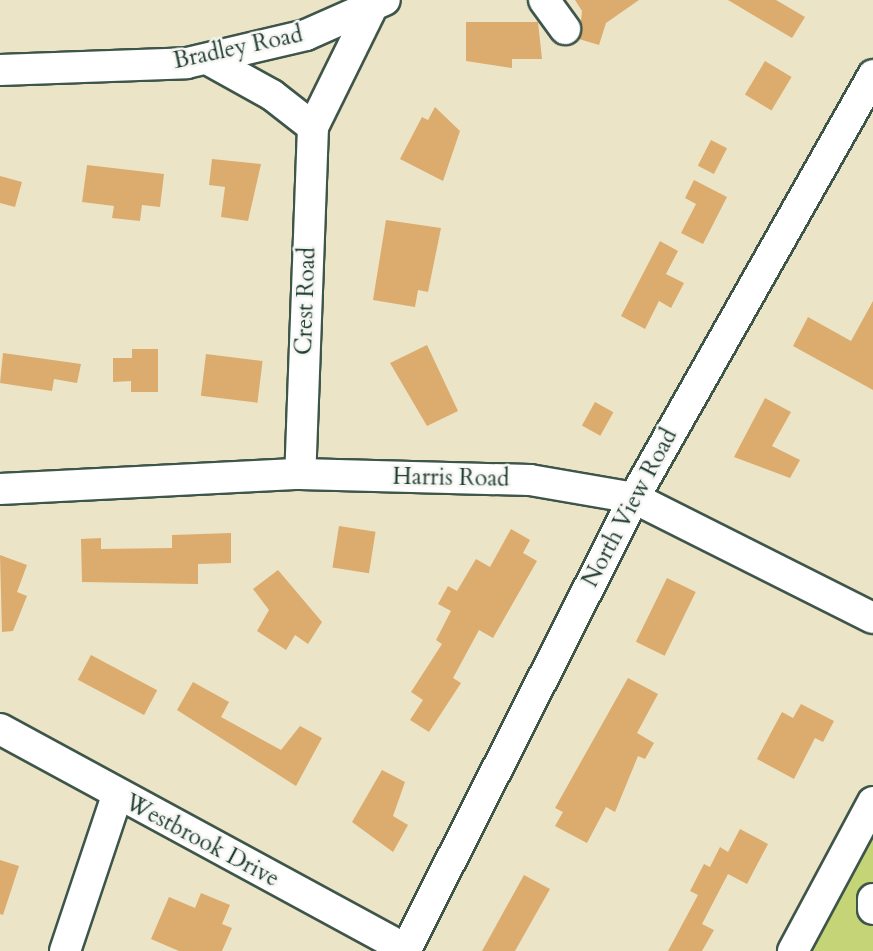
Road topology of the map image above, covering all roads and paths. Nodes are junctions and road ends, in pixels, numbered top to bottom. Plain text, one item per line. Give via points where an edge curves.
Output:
1 (544, 0) edge
2 (377, 5) edge
3 (565, 29) dead end
4 (206, 59) junction
5 (0, 70) edge
6 (873, 75) edge
7 (313, 127) junction
8 (300, 474) junction
9 (0, 489) edge
10 (634, 498) junction
11 (873, 618) edge
12 (0, 729) edge
13 (117, 796) junction
14 (873, 802) edge
15 (873, 899) edge
16 (873, 909) edge
17 (405, 950) edge
18 (65, 951) edge
19 (793, 951) edge

1 - 3 street
2 - 4 street, Bradley Road via 306,35
2 - 7 street, Crest Road
4 - 5 street, Bradley Road
4 - 7 street via 272,95
6 - 10 street, North View Road
7 - 8 street, Crest Road
8 - 9 street, Harris Road
8 - 10 street, Harris Road via 530,480
10 - 11 street, Harris Road
10 - 17 street, North View Road
12 - 13 street, Westbrook Drive
13 - 17 street, Westbrook Drive
13 - 18 street
14 - 19 street
15 - 16 street

